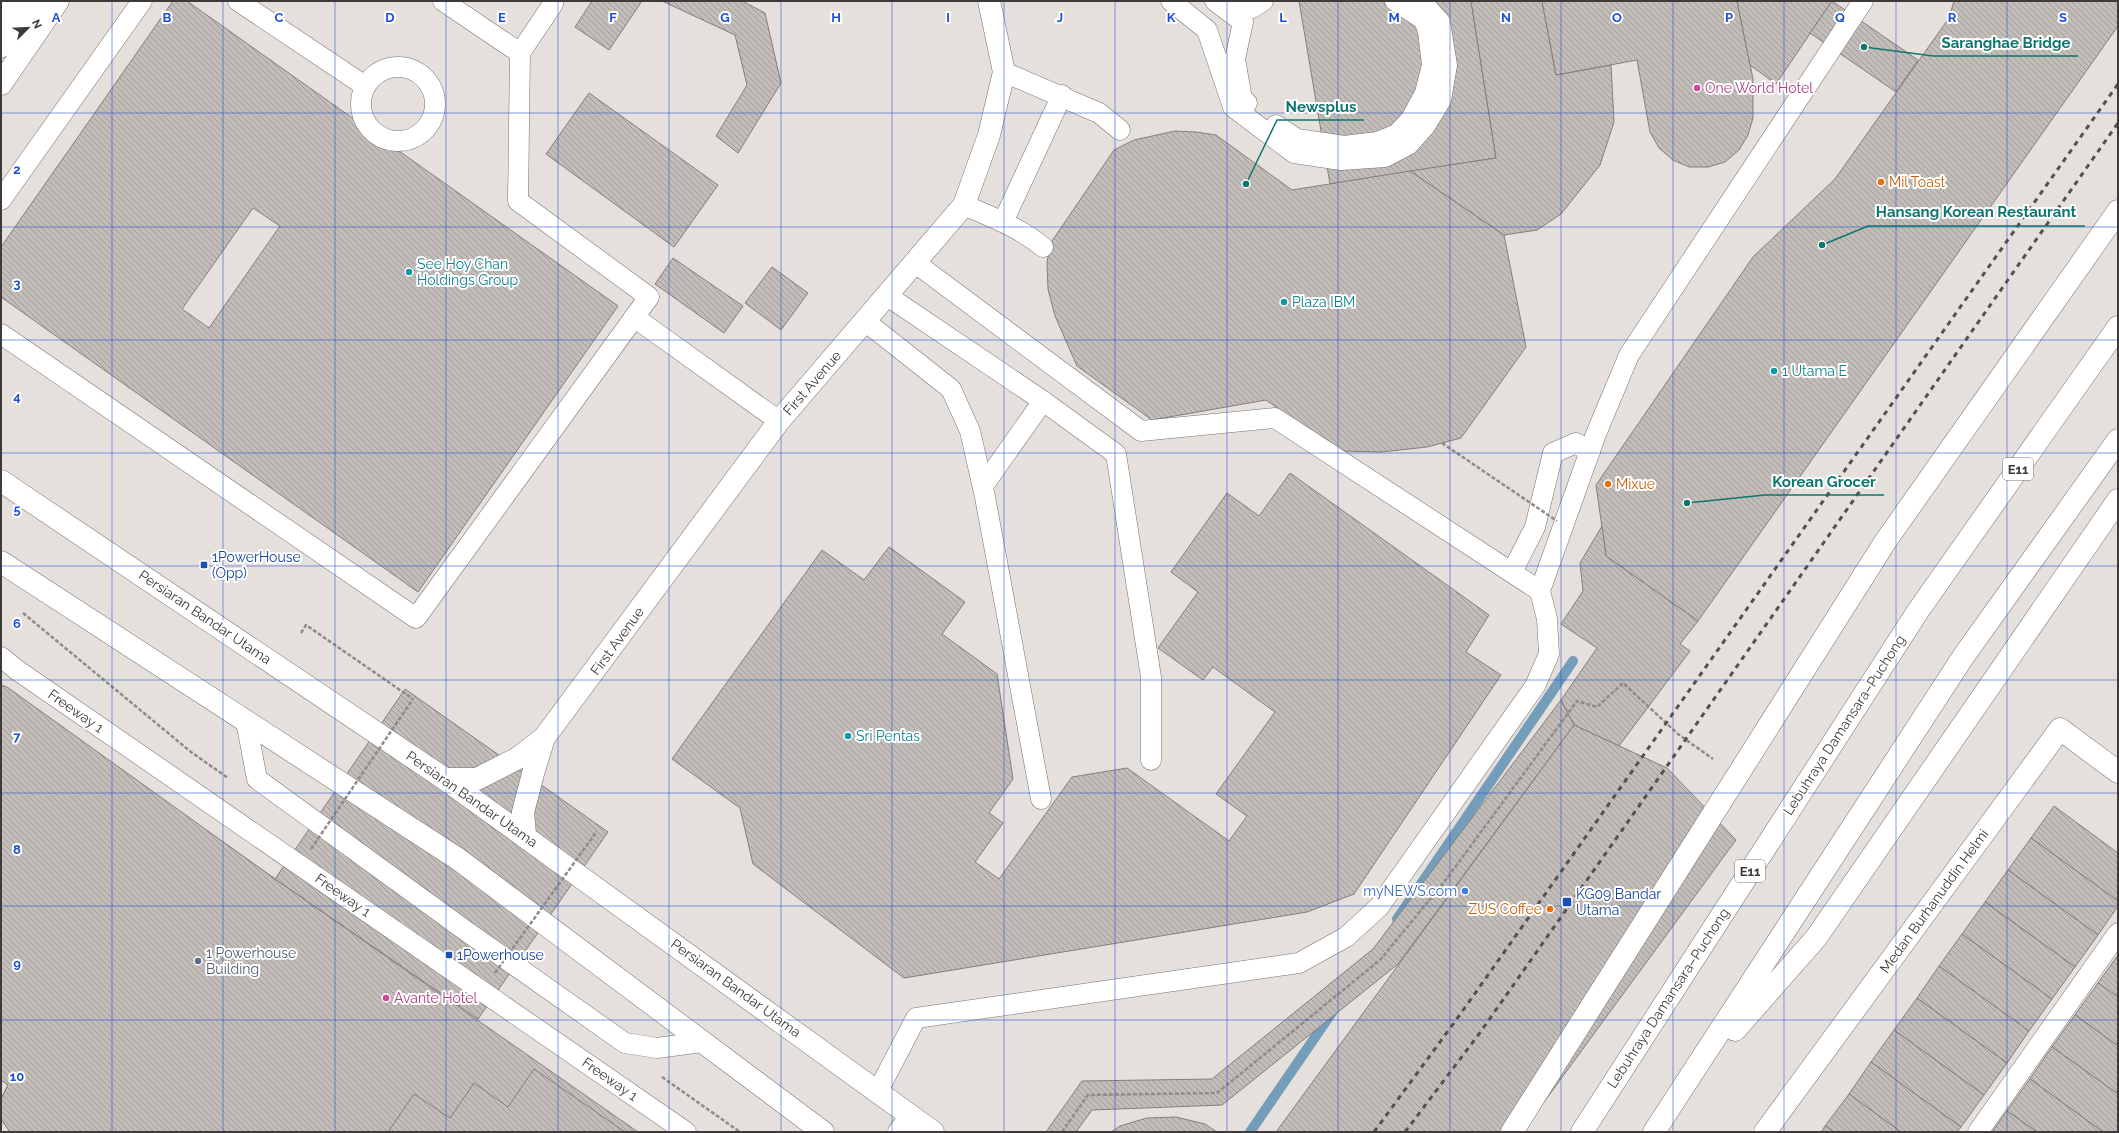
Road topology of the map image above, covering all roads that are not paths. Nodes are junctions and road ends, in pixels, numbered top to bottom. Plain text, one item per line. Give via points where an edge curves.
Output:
1 (8, 1) edge
2 (22, 1) edge
3 (36, 1) edge
4 (58, 1) edge
5 (142, 1) edge
6 (238, 1) edge
7 (443, 1) edge
8 (553, 1) edge
9 (990, 1) edge
10 (1171, 1) edge
11 (1215, 1) edge
12 (1243, 1) edge
13 (1263, 1) edge
14 (1396, 1) edge
15 (1422, 1) edge
16 (1863, 1) edge
17 (1, 12) edge
18 (1, 31) edge
19 (1, 48) edge
20 (520, 53) junction
21 (1004, 72) junction
22 (1, 84) edge
23 (365, 86) dead end
24 (1062, 95) junction
25 (1120, 130) dead end
26 (1, 200) edge
27 (964, 205) junction
28 (2118, 211) edge
29 (1003, 222) junction
30 (1043, 247) dead end
31 (914, 262) junction
32 (886, 295) junction
33 (634, 317) junction
34 (866, 322) junction
35 (2118, 327) edge
36 (1, 334) edge
37 (1043, 401) junction
38 (779, 421) junction
39 (2118, 440) edge
40 (1590, 452) junction
41 (1, 481) edge
42 (983, 486) junction
43 (2118, 500) edge
44 (1, 562) edge
45 (1512, 572) junction
46 (1540, 591) junction
47 (1, 657) edge
48 (246, 721) junction
49 (544, 738) junction
50 (1151, 760) dead end
51 (2118, 772) edge
52 (445, 779) junction
53 (1041, 799) dead end
54 (525, 835) junction
55 (2118, 933) edge
56 (702, 1042) junction
57 (1686, 1084) junction
58 (878, 1091) junction
59 (905, 1124) edge
60 (1514, 1127) edge
61 (686, 1132) edge
62 (823, 1132) edge
63 (933, 1132) edge
64 (1582, 1132) edge
65 (1654, 1132) edge
66 (1765, 1132) edge
67 (1978, 1132) edge

1 - 17 lane
2 - 18 main road
3 - 19 lane
4 - 22 main road
5 - 26 lane
6 - 23 lane
7 - 20 lane
8 - 20 lane
9 - 21 main road, First Avenue
10 - 15 lane via 1207,30 1233,107 1294,153 1340,160 1385,157 1408,145 1425,126 1441,100 1447,65 1440,22
11 - 14 lane via 1243,22 1234,59 1242,99 1297,139 1344,146 1378,142 1397,134 1410,120 1425,93 1432,65 1428,31 1424,20
12 - 13 lane via 1252,8
16 - 40 lane via 1628,355
20 - 33 lane via 518,201 649,297
21 - 24 lane
21 - 27 main road, First Avenue via 989,135
24 - 25 lane via 1099,113
24 - 29 lane
27 - 29 lane
27 - 31 main road, First Avenue
28 - 60 main road via 1885,542
29 - 30 lane
31 - 32 main road, First Avenue
31 - 45 lane via 1141,431 1275,418
32 - 34 main road, First Avenue
32 - 37 lane
33 - 36 lane via 416,618
33 - 38 lane
34 - 38 main road, First Avenue
34 - 42 lane via 951,389 970,431
35 - 64 main road, Lebuhraya Damansara–Puchong / E11 via 1918,611
37 - 42 lane
37 - 50 lane via 1116,454 1151,677
38 - 49 main road, First Avenue
39 - 57 main road via 1963,657
40 - 45 lane via 1576,443 1553,453 1536,527
40 - 46 lane
41 - 52 main road, Persiaran Bandar Utama
42 - 53 lane
43 - 57 main road via 1816,938
44 - 48 main road
45 - 46 lane
46 - 58 lane via 1547,619 1550,654 1535,686 1379,907 1346,937 1299,963 916,1018
47 - 61 lane, Freeway 1
48 - 56 main road via 458,859
48 - 56 lane via 257,779 625,1043 657,1048
49 - 52 main road, First Avenue via 518,758 477,779
49 - 54 main road, First Avenue via 523,812
51 - 66 main road, Medan Burhanuddin Helmi via 2060,729
52 - 54 main road, Persiaran Bandar Utama
54 - 58 main road, Persiaran Bandar Utama
55 - 67 lane
56 - 62 main road
57 - 65 main road
58 - 59 main road, Persiaran Bandar Utama
59 - 63 main road, Persiaran Bandar Utama

